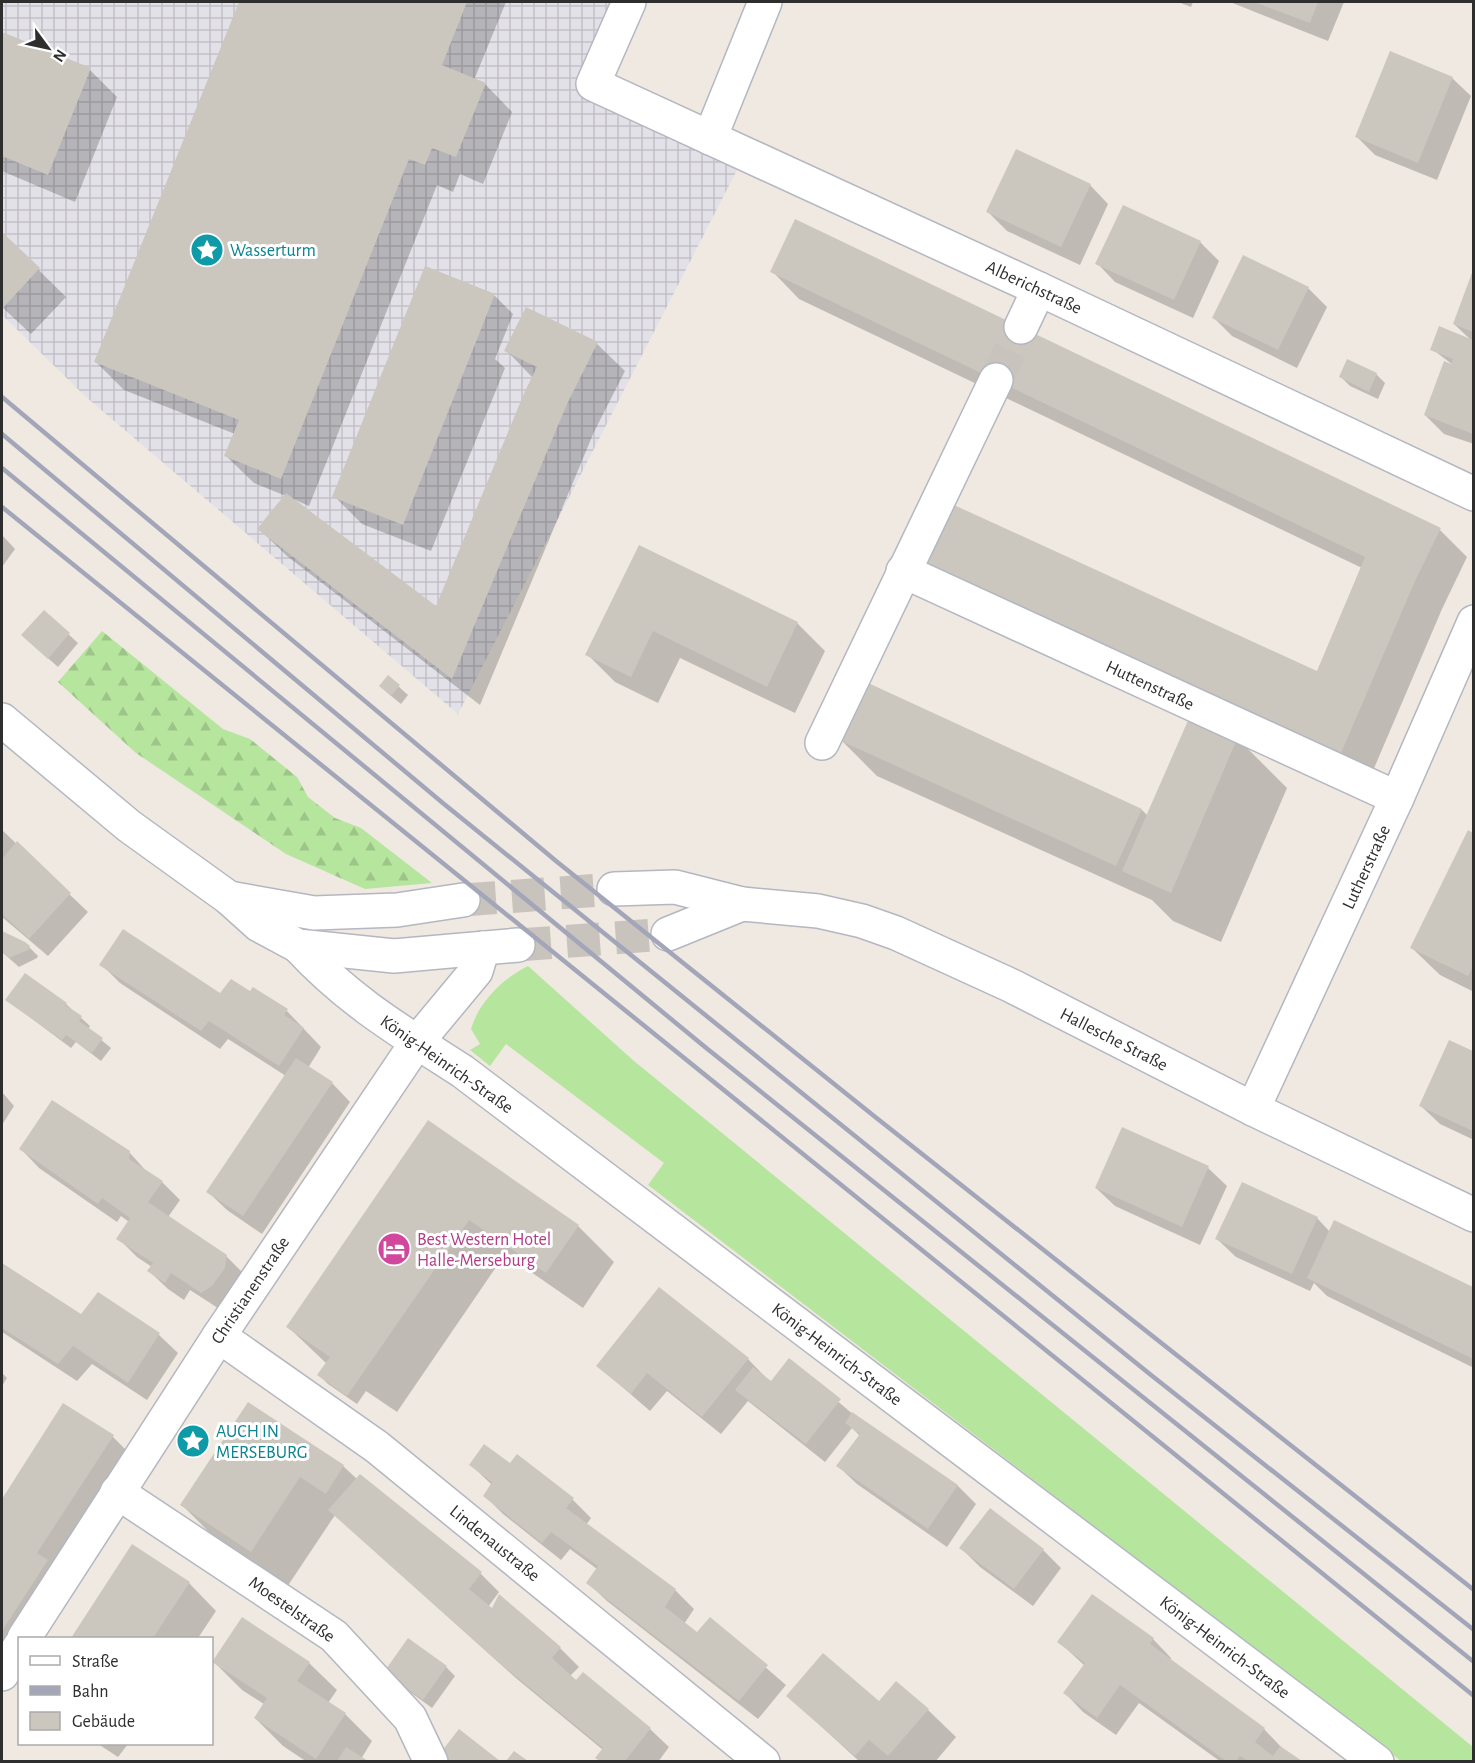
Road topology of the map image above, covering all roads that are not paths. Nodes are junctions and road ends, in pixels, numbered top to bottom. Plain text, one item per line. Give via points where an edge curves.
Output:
1 (629, 2) edge
2 (765, 2) edge
3 (710, 138) junction
4 (1040, 289) junction
5 (1021, 327) tunnel mouth
6 (996, 380) tunnel mouth
7 (1473, 494) edge
8 (903, 571) junction
9 (1473, 622) edge
10 (2, 720) edge
11 (822, 742) dead end
12 (1397, 798) junction
13 (614, 889) tunnel mouth
14 (229, 898) junction
15 (463, 900) tunnel mouth
16 (742, 904) junction
17 (668, 934) tunnel mouth
18 (518, 945) tunnel mouth
19 (298, 946) junction
20 (483, 948) junction
21 (417, 1042) junction
22 (1253, 1109) junction
23 (1473, 1215) edge
24 (219, 1336) junction
25 (117, 1492) junction
26 (25, 1637) edge
27 (18, 1649) edge
28 (2, 1674) edge
29 (431, 1761) edge
30 (763, 1761) edge
31 (1377, 1761) edge

1 - 3 street, Alberichstraße via 593,84
2 - 3 street
3 - 4 street, Alberichstraße
4 - 5 street
4 - 7 street, Alberichstraße
6 - 8 street
8 - 11 street
8 - 12 street, Huttenstraße
9 - 12 street, Lutherstraße
10 - 14 street, König-Heinrich-Straße via 129,826
12 - 22 street, Lutherstraße
13 - 16 street, Hallesche Straße via 675,888
14 - 15 street, König-Heinrich-Straße via 314,913 397,910
14 - 19 street, König-Heinrich-Straße via 259,925
16 - 17 street, Hallesche Straße
16 - 22 street, Hallesche Straße via 818,911 896,933 1012,986
18 - 20 street
19 - 20 street, König-Heinrich-Straße via 394,956
19 - 21 street, König-Heinrich-Straße via 360,1005
20 - 21 street, Christianenstraße via 476,971
21 - 24 street, Christianenstraße
21 - 31 street, König-Heinrich-Straße via 462,1071
22 - 23 street, Hallesche Straße
24 - 25 street, Christianenstraße
24 - 30 street, Lindenaustraße via 377,1447
25 - 26 street, Christianenstraße
25 - 29 street, Moestelstraße via 334,1636 410,1718
27 - 28 street

